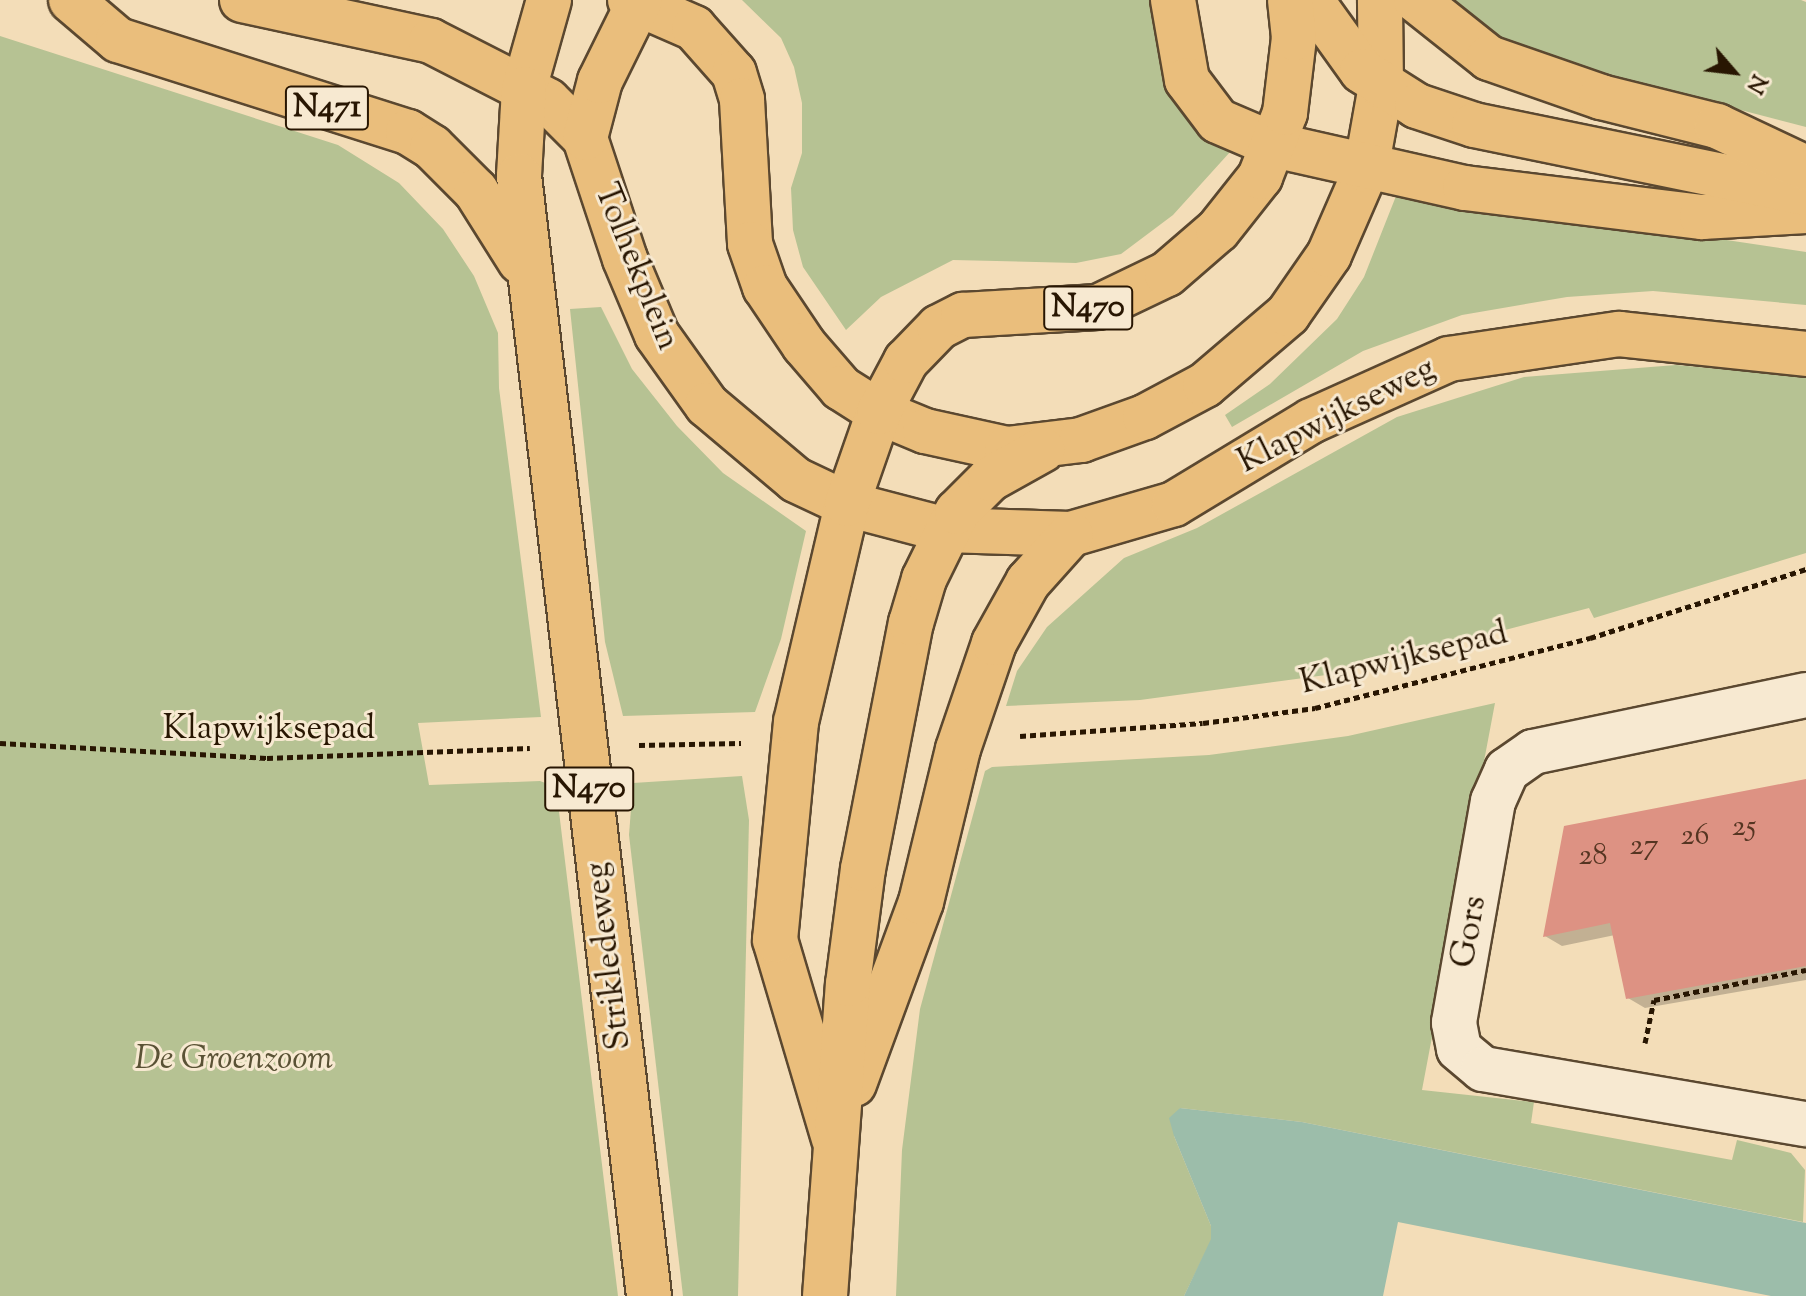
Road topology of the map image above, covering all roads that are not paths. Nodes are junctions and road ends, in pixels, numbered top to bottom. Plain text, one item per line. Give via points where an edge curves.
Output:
1 (71, 0) edge
2 (242, 0) edge
3 (549, 0) edge
4 (1173, 0) edge
5 (1290, 0) edge
6 (1311, 0) edge
7 (1380, 0) edge
8 (1416, 0) edge
9 (636, 1) edge
10 (1381, 86) junction
11 (524, 89) junction
12 (585, 138) junction
13 (1274, 145) junction
14 (1806, 168) edge
15 (1366, 170) junction
16 (1806, 193) edge
17 (1806, 211) edge
18 (530, 282) junction
19 (1806, 354) edge
20 (879, 412) junction
21 (1048, 447) junction
22 (847, 504) junction
23 (946, 530) junction
24 (1071, 534) junction
25 (1806, 695) edge
26 (1806, 1124) edge
27 (834, 1139) junction
28 (649, 1296) edge
29 (825, 1296) edge

1 - 18 main road, N471 via 118,40 408,132 432,147 476,191
2 - 11 main road, N471 via 431,41
3 - 11 main road, N470
4 - 13 main road via 1187,80 1218,121
5 - 13 main road, N470 via 1292,76
6 - 10 main road via 1343,50
7 - 10 main road, Tolhekplein / N470
8 - 14 main road via 1489,58 1601,97 1717,126
9 - 12 main road, Tolhekplein / N470 via 600,81
9 - 20 main road, Tolhekplein / N470 via 694,28 734,73 742,100 750,244 765,287 785,321 841,388
10 - 15 main road, Tolhekplein / N470
10 - 16 main road via 1417,106 1474,125
11 - 12 main road, Tolhekplein via 548,101
11 - 18 main road, N470 via 519,176
12 - 22 main road, Tolhekplein via 625,259 657,335 678,367 745,443 796,480
13 - 15 main road
13 - 20 main road, N470 via 1243,202 1167,274 1098,307 963,315 922,342 891,382
15 - 17 main road via 1465,188 1702,217
15 - 21 main road, Tolhekplein / N470 via 1329,255 1265,339 1205,385 1145,417
18 - 28 main road, Strikledeweg / N470
19 - 24 main road, Klapwijkseweg via 1619,334 1449,359 1311,421 1174,504
20 - 21 main road, Tolhekplein / N470 via 982,447
20 - 22 main road, N470
21 - 23 main road, Tolhekplein / N470 via 990,479
22 - 23 main road, Tolhekplein
22 - 27 main road, N470 via 796,722 775,940
23 - 24 main road, Tolhekplein
23 - 27 main road, N470 via 911,623 884,750 848,984
24 - 27 main road, N470 via 1028,582 994,643 958,749 921,902
25 - 26 street, Gors via 1533,752 1507,770 1493,801 1454,1023 1459,1049 1483,1069
27 - 29 main road, N470

